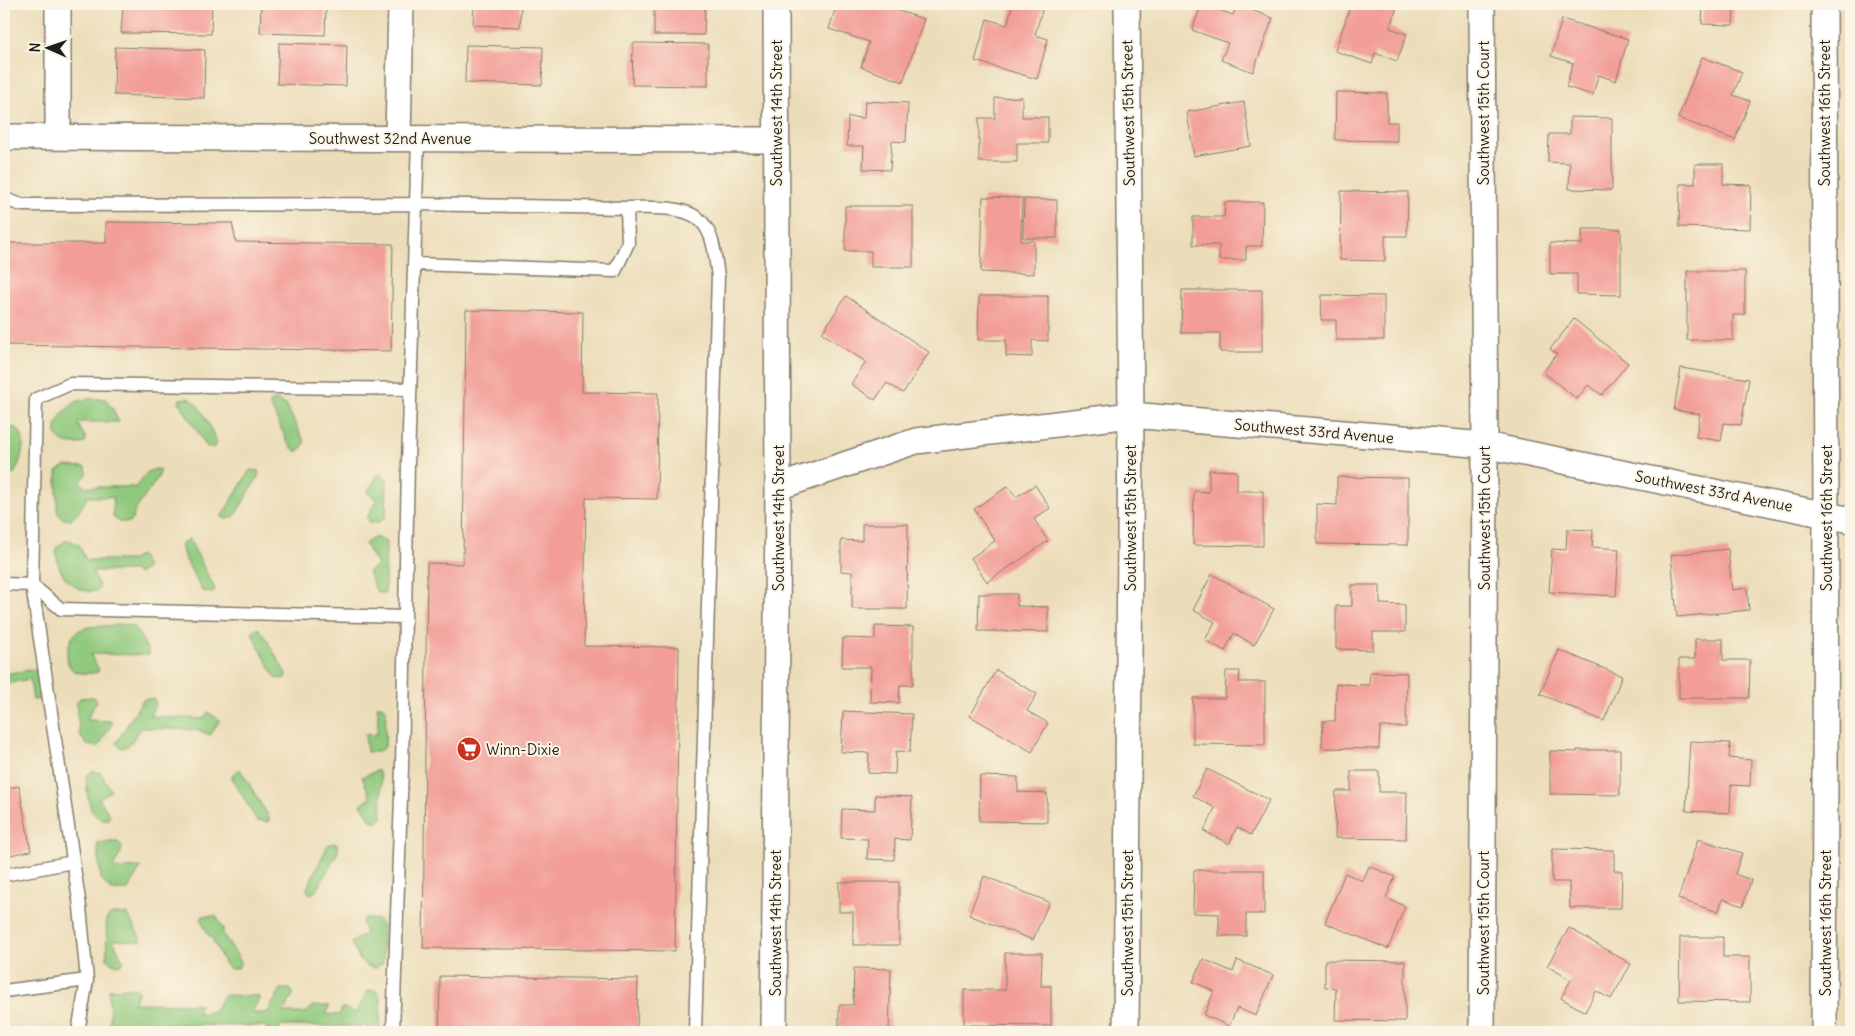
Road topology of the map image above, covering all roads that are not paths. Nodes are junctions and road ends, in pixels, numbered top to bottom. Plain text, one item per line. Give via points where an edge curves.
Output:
1 (58, 4) edge
2 (401, 4) edge
3 (776, 4) edge
4 (1127, 4) edge
5 (1482, 4) edge
6 (1824, 4) edge
7 (4, 137) edge
8 (58, 137) junction
9 (408, 138) junction
10 (775, 140) junction
11 (4, 199) edge
12 (416, 204) junction
13 (627, 208) junction
14 (414, 264) junction
15 (410, 389) junction
16 (1131, 416) junction
17 (1485, 445) junction
18 (778, 487) junction
19 (1826, 514) junction
20 (1851, 520) edge
21 (4, 584) edge
22 (32, 584) junction
23 (405, 617) junction
24 (73, 862) junction
25 (4, 875) edge
26 (87, 980) junction
27 (4, 990) edge
28 (78, 1032) edge
29 (393, 1032) edge
30 (695, 1032) edge
31 (774, 1032) edge
32 (1126, 1032) edge
33 (1482, 1032) edge
34 (1824, 1032) edge

1 - 8 street
2 - 9 street
3 - 10 street, Southwest 14th Street
4 - 16 street, Southwest 15th Street
5 - 17 street, Southwest 15th Court
6 - 19 street, Southwest 16th Street
7 - 8 street, Southwest 32nd Avenue
8 - 9 street, Southwest 32nd Avenue
9 - 10 street, Southwest 32nd Avenue
9 - 12 lane
10 - 18 street, Southwest 14th Street
11 - 12 lane via 22,205
12 - 13 lane
12 - 14 lane
13 - 14 lane via 628,242 615,271
13 - 30 lane via 667,208 689,213 705,225 713,244 718,276
14 - 15 lane
15 - 22 lane via 70,384 36,399
15 - 23 lane
16 - 17 street, Southwest 33rd Avenue
16 - 18 street, Southwest 33rd Avenue via 916,441
16 - 32 street, Southwest 15th Street
17 - 19 street, Southwest 33rd Avenue
17 - 33 street, Southwest 15th Court
18 - 31 street, Southwest 14th Street
19 - 20 street, Southwest 33rd Avenue
19 - 34 street, Southwest 16th Street
21 - 22 lane
22 - 23 lane via 62,609
22 - 24 lane
23 - 29 lane
24 - 25 lane
24 - 26 lane
26 - 27 lane
26 - 28 lane

